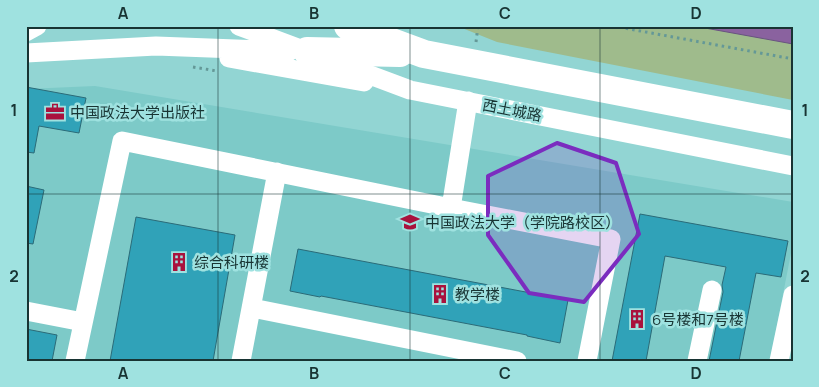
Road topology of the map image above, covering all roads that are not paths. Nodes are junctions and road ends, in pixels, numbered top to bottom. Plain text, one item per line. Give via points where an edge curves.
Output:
1 (36, 26) edge
2 (239, 26) edge
3 (348, 26) edge
4 (26, 32) edge
5 (156, 46) junction
6 (307, 51) junction
7 (26, 53) edge
8 (424, 54) junction
9 (410, 90) junction
10 (468, 101) junction
11 (793, 125) edge
12 (793, 166) edge
13 (277, 172) junction
14 (451, 208) junction
15 (712, 290) dead end
16 (793, 295) edge
17 (252, 308) junction
18 (26, 311) edge
19 (83, 322) junction
20 (75, 361) edge
21 (242, 361) edge
22 (517, 361) edge
23 (588, 361) edge
24 (697, 361) edge
25 (779, 361) edge

1 - 4 street
2 - 6 street, 西土城路
3 - 8 highway
5 - 6 street
5 - 7 street
5 - 9 street
6 - 8 highway
6 - 9 street, 西土城路
8 - 11 highway
9 - 10 street, 西土城路
10 - 12 street, 西土城路
10 - 14 street
13 - 14 street
13 - 17 street
13 - 19 street via 122,141
14 - 23 street via 611,239
15 - 24 street
16 - 25 street
17 - 21 street
17 - 22 street
18 - 19 street
19 - 20 street

